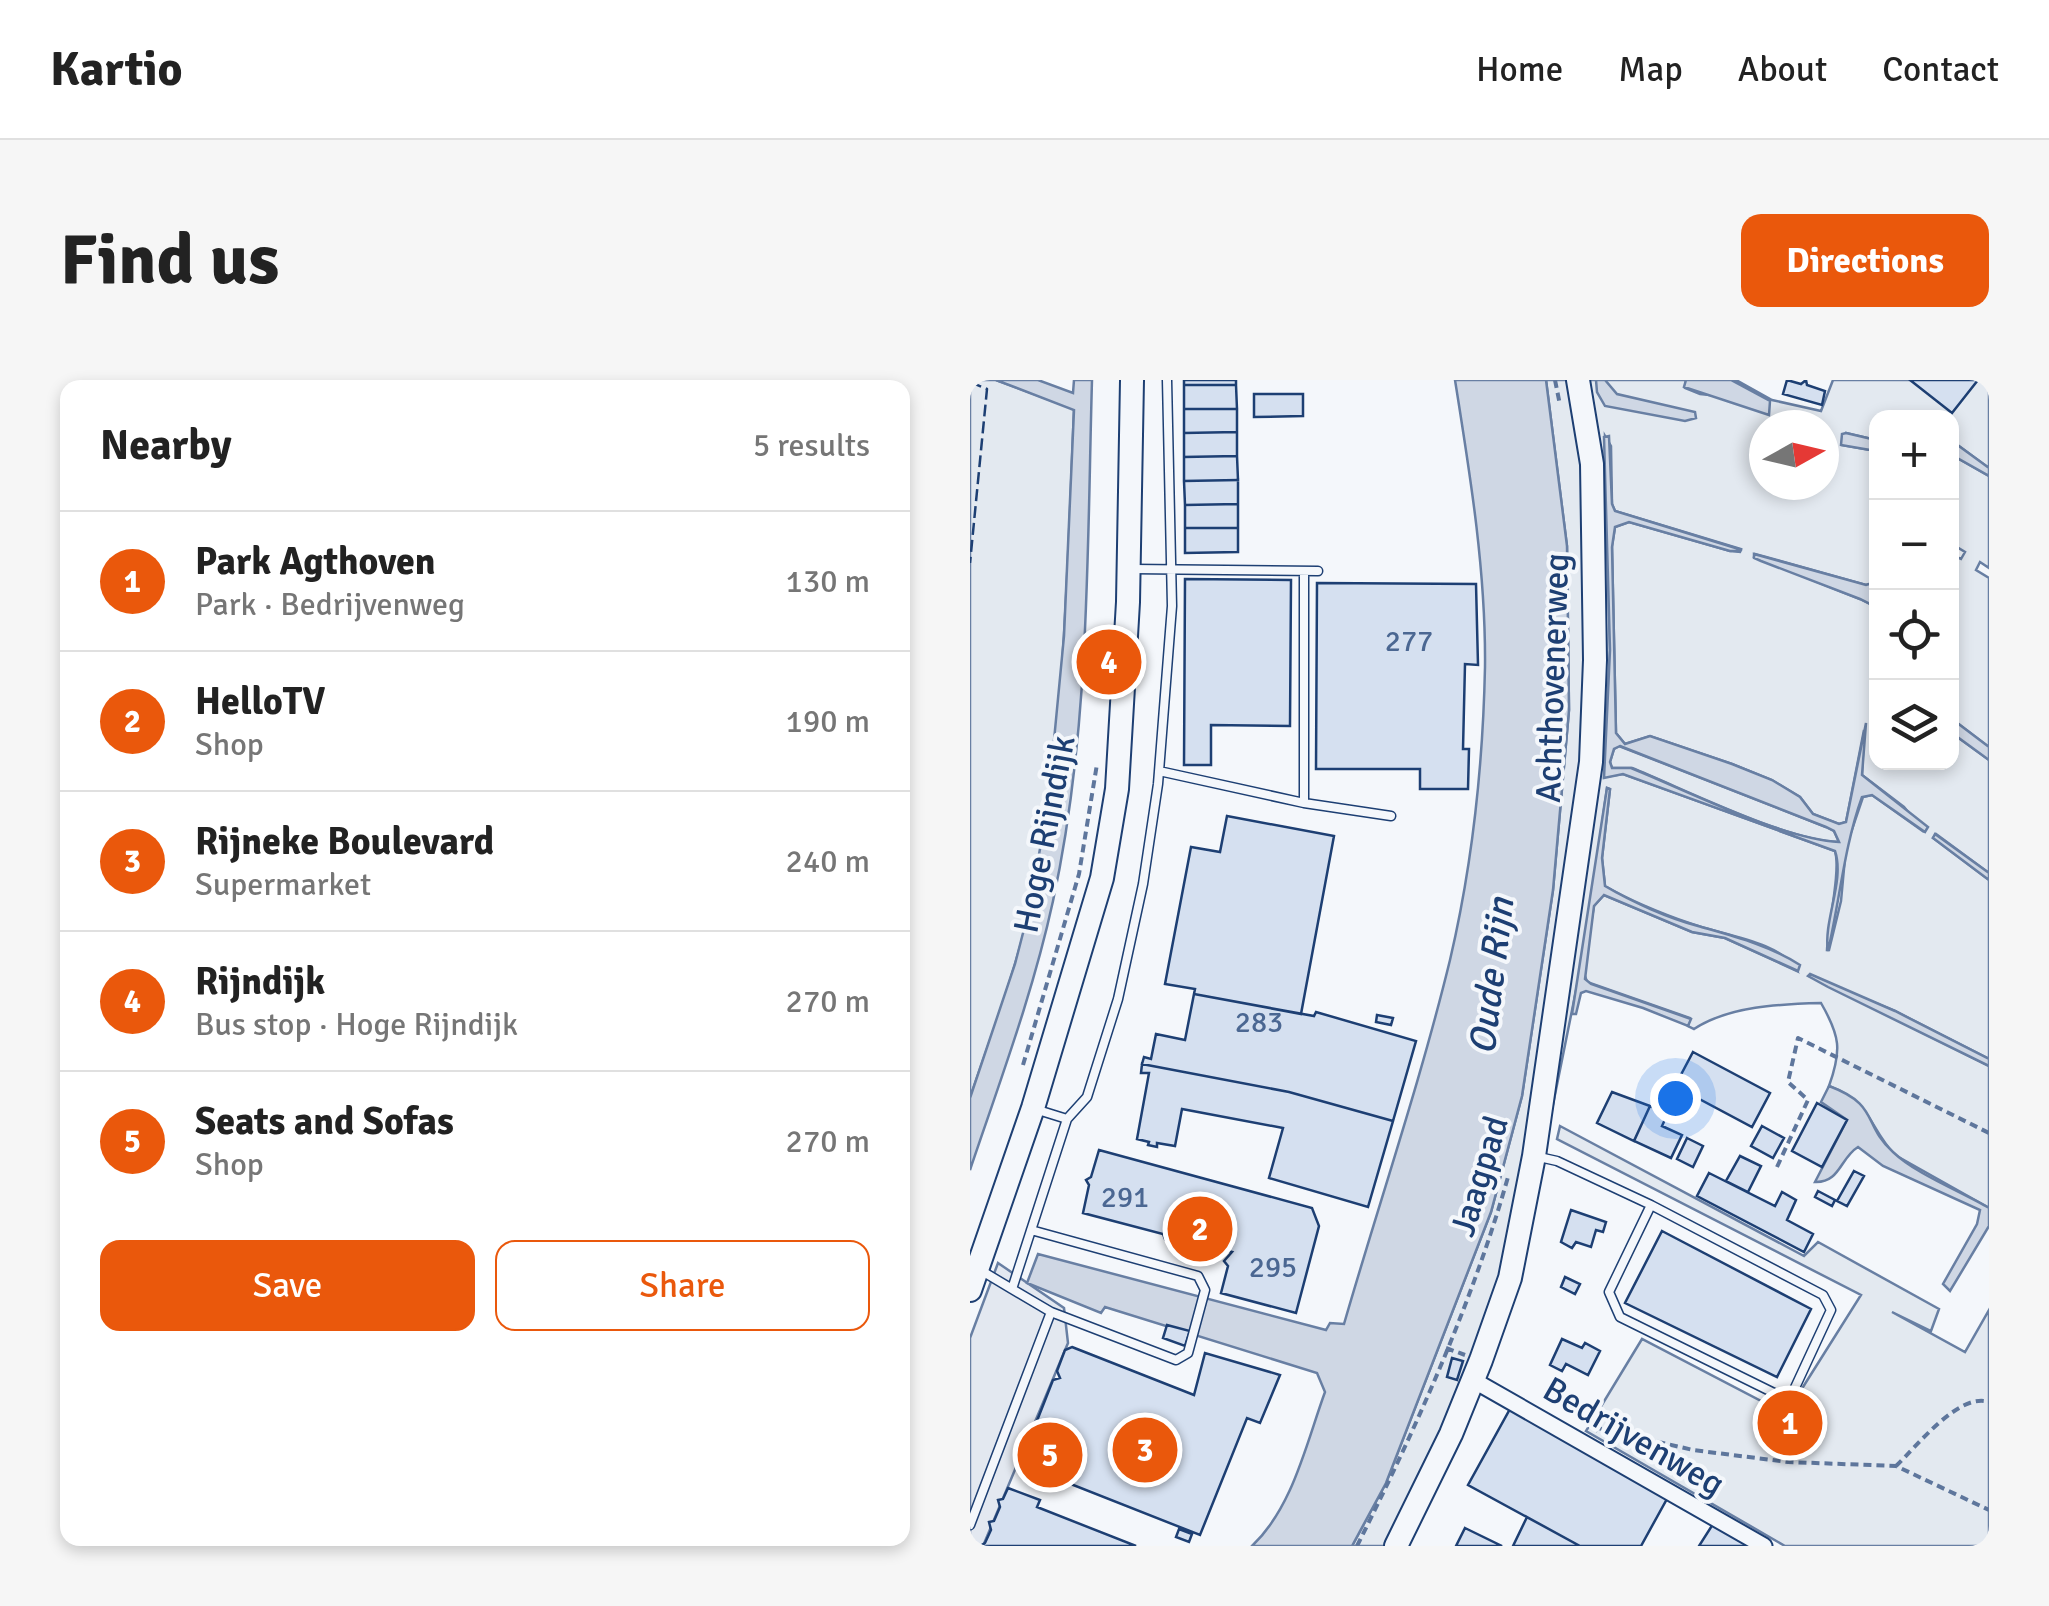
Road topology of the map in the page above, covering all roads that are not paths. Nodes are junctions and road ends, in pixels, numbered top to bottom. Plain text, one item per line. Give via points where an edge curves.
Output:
1 (1132, 380) edge
2 (1167, 380) edge
3 (1578, 380) edge
4 (1128, 568) junction
5 (1170, 571) junction
6 (1304, 571) junction
7 (1318, 572) dead end
8 (1159, 771) junction
9 (1304, 804) junction
10 (1390, 816) dead end
11 (1034, 1108) junction
12 (1067, 1120) junction
13 (1534, 1156) junction
14 (1651, 1205) junction
15 (1031, 1230) junction
16 (974, 1280) edge
17 (1012, 1289) junction
18 (1051, 1312) junction
19 (1468, 1390) junction
20 (970, 1525) edge
21 (1382, 1546) edge
22 (1396, 1546) edge
23 (1764, 1546) edge

1 - 4 street, Hoge Rijndijk
2 - 5 lane
3 - 13 street, Achthovenerweg via 1592,464 1590,762
4 - 5 lane
4 - 11 street, Hoge Rijndijk via 1117,789 1105,860
5 - 6 lane
5 - 8 lane
6 - 7 lane
6 - 9 lane
8 - 9 lane
8 - 12 lane via 1118,999 1087,1097
9 - 10 lane
11 - 12 lane
11 - 16 street, Hoge Rijndijk
12 - 15 lane
13 - 14 lane
13 - 19 street, Achthovenerweg via 1510,1278
14 - 14 lane via 1823,1295 1831,1310 1793,1392 1776,1394 1620,1317 1608,1292
15 - 17 lane
15 - 18 lane, Hoge Rijndijk via 1198,1276 1206,1290 1188,1353 1176,1360
16 - 17 lane, Hoge Rijndijk
17 - 18 lane, Hoge Rijndijk
18 - 20 lane
19 - 21 street, Achthovenerweg via 1410,1464
19 - 22 street, Achthovenerweg
19 - 23 street, Bedrijvenweg via 1585,1442

